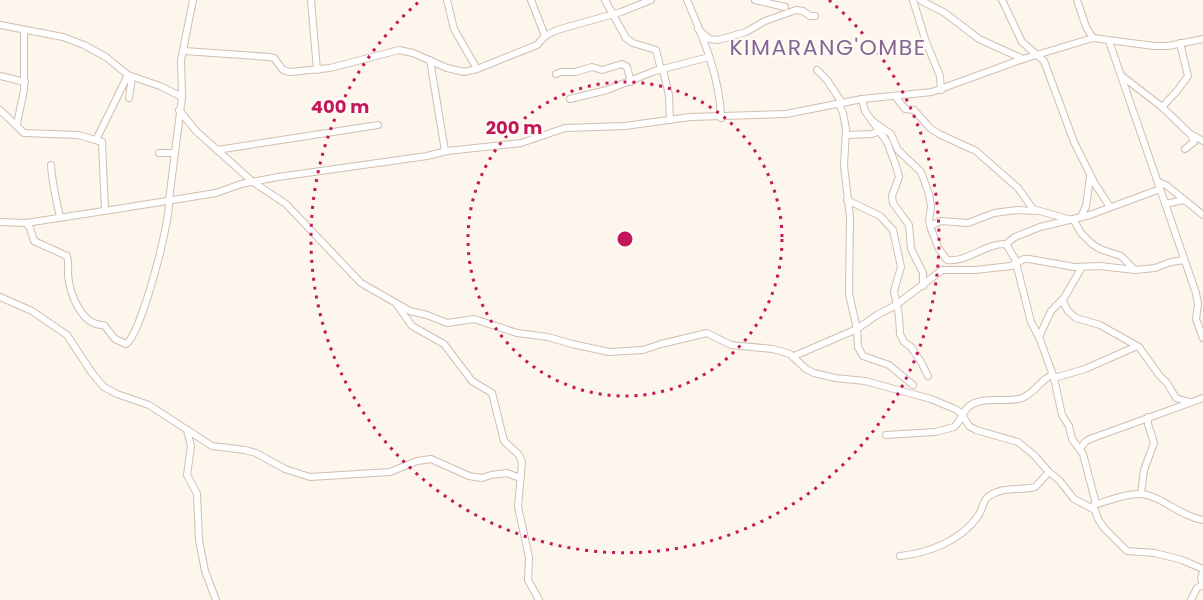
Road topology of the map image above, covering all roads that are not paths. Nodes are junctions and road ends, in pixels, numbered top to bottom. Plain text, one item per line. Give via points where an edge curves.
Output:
1 (311, 0) edge
2 (447, 0) edge
3 (531, 0) edge
4 (605, 0) edge
5 (651, 0) edge
6 (687, 0) edge
7 (755, 0) edge
8 (913, 0) edge
9 (920, 0) edge
10 (1002, 0) edge
11 (1077, 0) edge
12 (192, 1) edge
13 (785, 6) edge
14 (612, 14) junction
15 (815, 16) dead end
16 (0, 26) edge
17 (698, 29) junction
18 (24, 31) junction
19 (545, 36) junction
20 (1093, 38) junction
21 (1203, 39) edge
22 (1109, 41) junction
23 (1180, 43) junction
24 (184, 51) junction
25 (1035, 54) junction
26 (709, 57) junction
27 (1023, 59) junction
28 (430, 60) junction
29 (477, 69) junction
30 (317, 70) junction
31 (662, 70) junction
32 (817, 70) dead end
33 (556, 74) dead end
34 (0, 76) edge
35 (130, 76) junction
36 (1121, 76) junction
37 (25, 82) junction
38 (631, 82) junction
39 (941, 90) junction
40 (895, 96) junction
41 (182, 97) junction
42 (129, 98) dead end
43 (570, 99) dead end
44 (861, 99) junction
45 (840, 103) junction
46 (1161, 107) junction
47 (0, 110) edge
48 (179, 110) junction
49 (721, 118) junction
50 (670, 120) junction
51 (872, 121) junction
52 (17, 124) junction
53 (378, 125) dead end
54 (880, 131) junction
55 (1190, 133) junction
56 (846, 135) junction
57 (96, 140) junction
58 (1203, 141) edge
59 (1185, 149) dead end
60 (217, 150) junction
61 (444, 151) junction
62 (159, 153) dead end
63 (174, 153) junction
64 (51, 165) dead end
65 (1089, 173) junction
66 (253, 182) junction
67 (1159, 186) junction
68 (169, 200) junction
69 (847, 200) junction
70 (1184, 200) junction
71 (1165, 204) junction
72 (1110, 207) junction
73 (105, 210) junction
74 (1037, 211) junction
75 (1203, 214) edge
76 (60, 217) junction
77 (1081, 217) junction
78 (1072, 220) junction
79 (0, 222) edge
80 (26, 223) junction
81 (930, 226) junction
82 (1006, 244) junction
83 (1184, 260) junction
84 (1016, 264) junction
85 (1082, 267) junction
86 (1135, 270) junction
87 (1193, 285) junction
88 (923, 286) junction
89 (1203, 290) edge
90 (0, 297) edge
91 (1062, 300) junction
92 (394, 302) junction
93 (896, 305) junction
94 (857, 329) junction
95 (1039, 337) junction
96 (1203, 338) edge
97 (1137, 346) junction
98 (794, 356) junction
99 (927, 376) dead end
100 (1053, 377) junction
101 (913, 385) dead end
102 (1203, 398) edge
103 (1189, 402) junction
104 (963, 416) junction
105 (1148, 417) junction
106 (187, 430) junction
107 (886, 435) dead end
108 (1080, 450) junction
109 (1049, 472) junction
110 (520, 478) junction
111 (1141, 494) junction
112 (1096, 504) junction
113 (1089, 506) junction
114 (1203, 520) edge
115 (900, 556) dead end
116 (1203, 571) edge
117 (1203, 584) edge
118 (216, 600) edge
119 (539, 600) edge
120 (1191, 600) edge

1 - 30 street
2 - 29 street via 454,30
3 - 19 street
4 - 14 street
5 - 14 street
6 - 17 street
7 - 13 street
8 - 39 street via 940,76
9 - 27 street via 979,39
10 - 25 street via 1022,42
11 - 20 street
12 - 24 street
13 - 15 street
13 - 17 street via 746,32 718,40 709,39
14 - 19 street
14 - 31 street via 630,41 656,50
16 - 18 street
17 - 26 street
18 - 35 street via 63,37 84,45
18 - 37 street
19 - 29 street via 537,45
20 - 22 street
20 - 25 street
21 - 23 street
22 - 23 street via 1154,46
22 - 36 street
23 - 46 street via 1188,76
24 - 30 street via 270,57 285,71
24 - 41 street
25 - 27 street
25 - 65 street via 1044,61
26 - 31 street
26 - 49 street via 719,90
27 - 39 street
28 - 29 street via 464,72
28 - 30 street via 397,50
28 - 61 street
31 - 38 street
31 - 50 street
32 - 45 street
33 - 38 street via 622,64 627,67
34 - 37 street
35 - 41 street
35 - 42 street
35 - 57 street
36 - 46 street
36 - 67 street
37 - 52 street
38 - 43 street
39 - 40 street
40 - 44 street
40 - 74 street via 933,131 976,151 1018,188
41 - 48 street
44 - 45 street
44 - 51 street
45 - 49 street via 786,114
45 - 56 street
46 - 55 street
47 - 52 street
48 - 60 street
48 - 63 street
49 - 50 street
50 - 61 street via 565,128 521,143
51 - 54 street
51 - 81 street via 891,134 898,150 921,172 929,194
52 - 57 street via 24,133 78,135
53 - 60 street
54 - 56 street
54 - 88 street via 898,174 892,203 909,225 911,249 923,273
55 - 58 street
55 - 59 street via 1194,142
56 - 69 street
57 - 73 street via 104,145
60 - 66 street
61 - 66 street
62 - 63 street
63 - 68 street
64 - 76 street
65 - 72 street
65 - 77 street
66 - 68 street
66 - 92 street via 286,204 361,283
67 - 70 street via 1166,185
67 - 71 street
67 - 72 street
68 - 73 street
68 - 80 street via 167,226 143,313 126,344 115,339 104,325 95,325 79,312 68,278 67,256 34,241
69 - 93 street via 880,216 893,230 901,270 894,291
69 - 94 street via 849,294
70 - 71 street
70 - 75 street
71 - 83 street
72 - 77 street
73 - 76 street
74 - 78 street
74 - 81 street via 994,213 968,223 941,221
76 - 80 street
77 - 78 street
78 - 82 street via 1026,232
78 - 86 street via 1092,244 1121,256
79 - 80 street
81 - 82 street via 947,260
82 - 84 street
83 - 86 street
83 - 87 street
84 - 85 street via 1029,259
84 - 88 street via 942,270
84 - 95 street via 1031,322
85 - 86 street
85 - 91 street
87 - 89 street
87 - 96 street via 1198,304 1196,319
88 - 93 street
90 - 106 street via 32,311 67,335 104,387 149,405
91 - 95 street via 1051,311
91 - 97 street via 1076,318 1100,325
92 - 98 street via 447,323 474,319 517,333 609,352 643,350 708,333 730,345 773,349
92 - 110 street via 412,326 444,344 472,381 492,393 504,441 522,462
93 - 94 street
93 - 99 street via 902,338 916,353
94 - 98 street
94 - 101 street via 863,356 890,365
95 - 100 street
97 - 100 street via 1085,369
97 - 103 street via 1176,398
98 - 104 street via 814,373 865,381 931,399
100 - 104 street via 1046,378 1025,397 971,405
100 - 108 street via 1062,415
102 - 103 street
103 - 105 street
104 - 107 street via 946,430
104 - 109 street via 976,430 1018,442
105 - 108 street via 1087,440
105 - 111 street via 1154,443 1144,470
106 - 110 street via 212,446 256,453 286,470 310,477 384,473 431,459 470,476 507,473
106 - 118 street via 191,446 187,474 197,494 199,540
108 - 112 street
109 - 113 street via 1074,499
109 - 115 street via 1035,487 1009,488 990,495 975,520 944,544
110 - 119 street via 518,507 529,557 528,580
111 - 112 street
111 - 114 street
112 - 113 street
113 - 116 street via 1127,551 1182,560 1200,566
116 - 117 street
117 - 120 street

